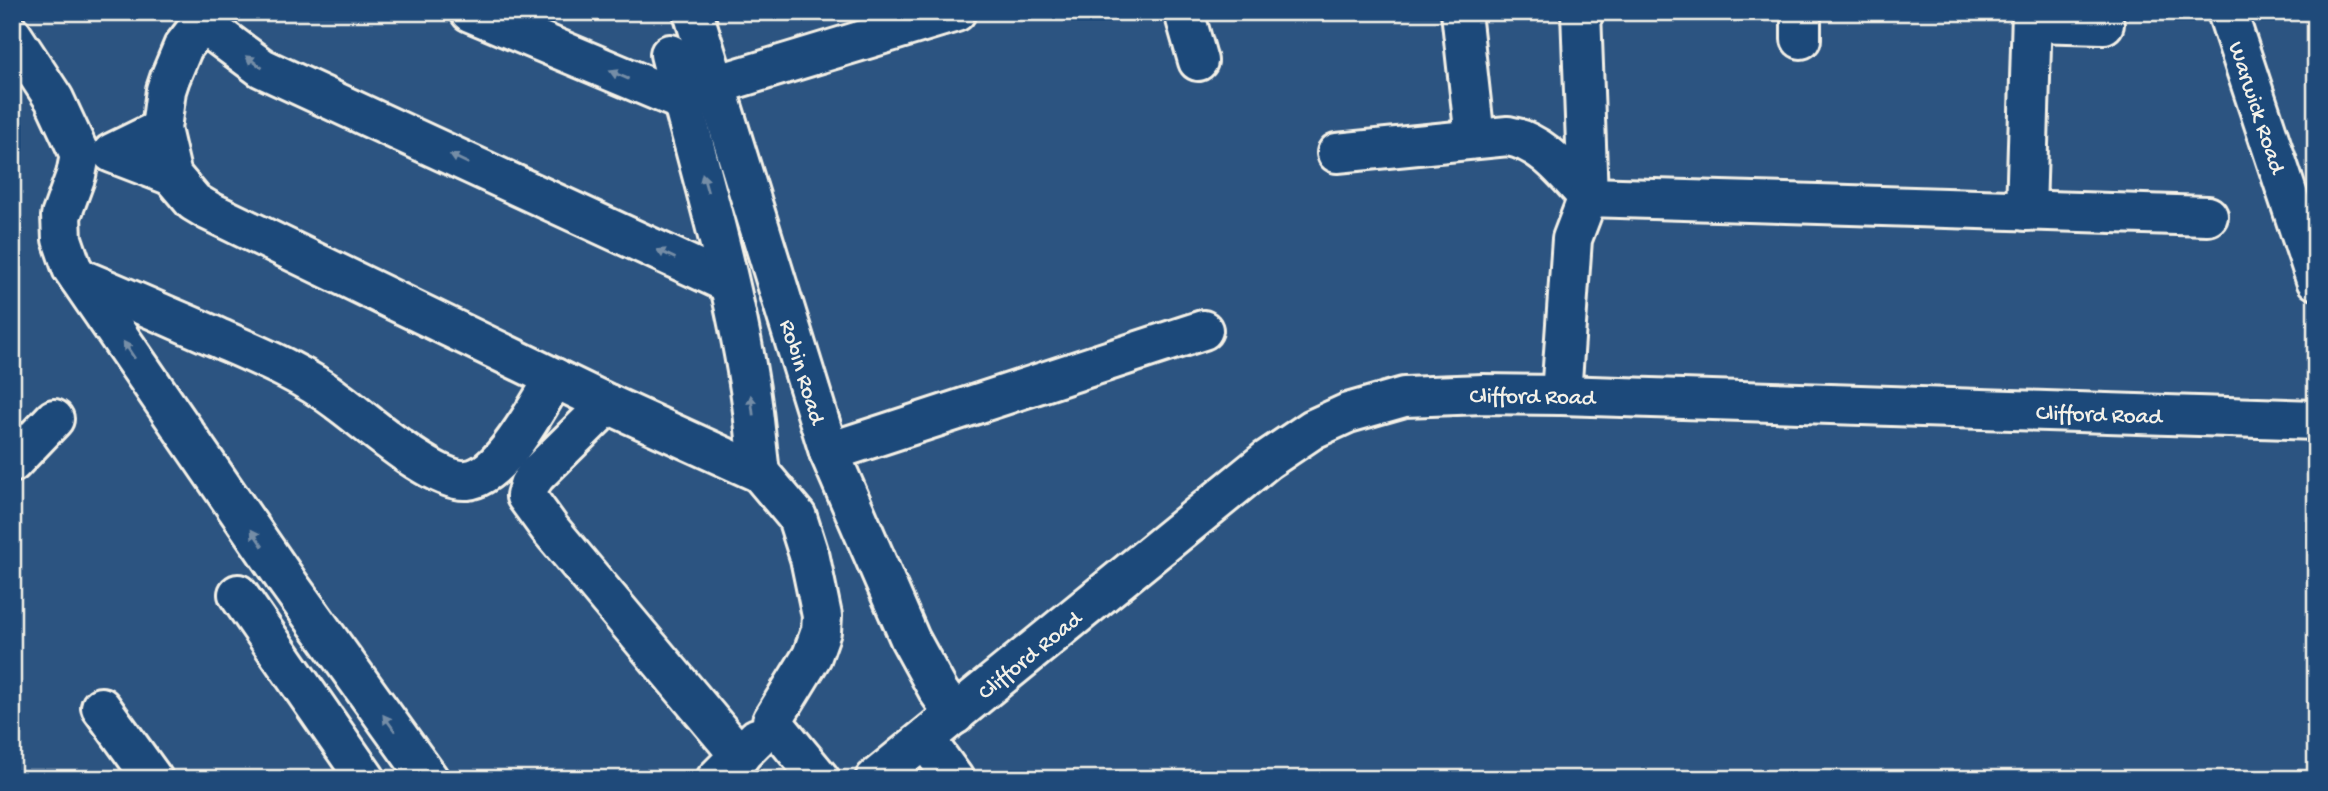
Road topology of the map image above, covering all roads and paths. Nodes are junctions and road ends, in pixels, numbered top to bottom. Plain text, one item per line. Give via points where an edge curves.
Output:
1 (470, 12) edge
2 (693, 12) edge
3 (956, 12) edge
4 (1184, 12) edge
5 (1461, 12) edge
6 (1581, 12) edge
7 (2227, 12) edge
8 (205, 14) edge
9 (2032, 17) edge
10 (2104, 24) dead end
11 (12, 35) edge
12 (670, 54) dead end
13 (1198, 61) dead end
14 (699, 93) junction
15 (162, 129) junction
16 (1475, 139) junction
17 (1337, 153) dead end
18 (96, 154) junction
19 (172, 176) junction
20 (1588, 197) junction
21 (2026, 211) junction
22 (2208, 216) dead end
23 (79, 278) junction
24 (2316, 280) edge
25 (728, 282) junction
26 (1203, 330) dead end
27 (555, 378) junction
28 (1561, 396) junction
29 (608, 404) junction
30 (54, 419) dead end
31 (2316, 420) edge
32 (829, 452) junction
33 (12, 463) edge
34 (760, 473) junction
35 (238, 594) dead end
36 (101, 707) dead end
37 (956, 715) junction
38 (772, 721) junction
39 (925, 739) junction
40 (728, 767) edge
41 (153, 779) edge
42 (366, 779) edge
43 (429, 779) edge
44 (821, 779) edge
45 (875, 779) edge
46 (954, 779) edge

14 -> 1 street
2 - 14 street, Robin Road
3 - 14 street
4 - 13 street
5 - 16 street
6 - 20 street
7 - 24 street, Warwick Road
8 - 15 street via 170,78
25 -> 8 street via 262,68 219,36
9 - 10 street
9 - 21 street
11 - 18 street
12 - 14 street
25 -> 14 street via 709,196
14 - 32 street, Robin Road
15 - 18 street
15 - 19 street
16 - 17 street
16 - 20 street via 1508,136 1530,142
18 - 19 street
18 - 23 street via 76,175 61,216 66,254
19 - 27 street via 209,211
20 - 21 street
20 - 28 street via 1572,239
21 - 22 street
23 - 27 street via 305,380 440,475 457,480 477,478 492,469
43 -> 23 street
34 -> 25 street via 749,383
26 - 32 street
27 - 29 street
28 - 31 street, Clifford Road
28 - 37 street, Clifford Road via 1404,397 1313,429 1267,460
29 - 34 street
29 - 40 street via 536,475 526,496
30 - 33 street
32 - 37 street, Robin Road via 910,639
34 - 38 street via 797,517 822,616 812,656
35 - 42 street
36 - 41 street
37 - 39 street, Clifford Road
38 - 40 street
38 - 44 street
39 - 45 street, Clifford Road
39 - 46 street

